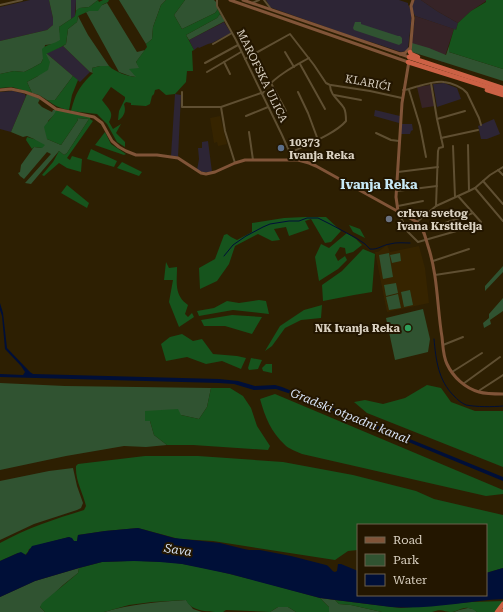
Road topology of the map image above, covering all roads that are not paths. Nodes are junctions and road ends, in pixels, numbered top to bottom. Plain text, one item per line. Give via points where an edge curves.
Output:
1 (22, 0) edge
2 (218, 0) edge
3 (230, 0) edge
4 (243, 0) edge
5 (259, 0) edge
6 (264, 0) edge
7 (413, 0) edge
8 (251, 3) junction
9 (0, 5) edge
10 (274, 11) junction
11 (232, 33) junction
12 (213, 44) dead end
13 (238, 45) junction
14 (241, 52) junction
15 (285, 52) dead end
16 (400, 54) junction
17 (409, 55) junction
18 (309, 58) junction
19 (245, 59) junction
20 (224, 62) junction
21 (204, 63) dead end
22 (300, 64) junction
23 (294, 67) junction
24 (207, 72) dead end
25 (230, 74) dead end
26 (466, 80) junction
27 (271, 83) junction
28 (431, 83) junction
29 (330, 85) junction
30 (503, 88) edge
31 (0, 90) edge
32 (403, 90) junction
33 (409, 90) junction
34 (182, 92) dead end
35 (298, 92) dead end
36 (503, 92) edge
37 (261, 93) junction
38 (333, 94) junction
39 (503, 95) edge
40 (402, 98) junction
41 (361, 100) dead end
42 (221, 107) junction
43 (268, 107) junction
44 (325, 109) dead end
45 (286, 111) dead end
46 (465, 111) dead end
47 (246, 116) dead end
48 (437, 120) junction
49 (481, 125) dead end
50 (478, 130) dead end
51 (249, 132) dead end
52 (376, 133) dead end
53 (441, 138) junction
54 (318, 140) junction
55 (399, 141) junction
56 (468, 144) dead end
57 (453, 146) dead end
58 (290, 152) junction
59 (426, 157) dead end
60 (289, 159) junction
61 (253, 160) junction
62 (235, 163) junction
63 (438, 167) junction
64 (503, 167) edge
65 (498, 170) junction
66 (398, 172) junction
67 (503, 175) edge
68 (483, 181) junction
69 (437, 186) junction
70 (475, 188) junction
71 (396, 191) junction
72 (469, 191) junction
73 (458, 196) junction
74 (455, 197) junction
75 (423, 201) dead end
76 (503, 204) edge
77 (436, 206) junction
78 (397, 207) junction
79 (398, 211) junction
80 (473, 213) junction
81 (503, 221) edge
82 (416, 222) junction
83 (423, 230) junction
84 (426, 240) junction
85 (469, 249) dead end
86 (433, 261) junction
87 (474, 269) dead end
88 (435, 274) junction
89 (463, 337) dead end
90 (443, 345) junction
91 (482, 353) dead end
92 (500, 357) dead end
93 (452, 372) junction
94 (503, 375) edge
95 (463, 384) junction
96 (479, 392) junction
97 (503, 394) edge
98 (503, 604) edge
99 (497, 612) edge

1 - 9 street
2 - 11 street, MAROFSKA ULICA via 217,6
3 - 17 main road
4 - 8 main road
5 - 8 street
6 - 10 street
7 - 17 main road via 411,6 414,18
8 - 10 main road
10 - 16 main road
11 - 12 street
11 - 13 street, MAROFSKA ULICA
13 - 14 street, MAROFSKA ULICA
13 - 21 street
14 - 19 street, MAROFSKA ULICA
14 - 20 street
15 - 23 street
16 - 17 main road
16 - 17 main road
17 - 26 highway
17 - 30 highway
17 - 32 main road
18 - 19 street via 290,34
18 - 22 street
18 - 29 street
19 - 37 street, MAROFSKA ULICA
20 - 24 street
20 - 25 street
22 - 23 street
22 - 44 street
23 - 27 street
26 - 36 highway
26 - 39 highway
27 - 37 street
27 - 45 street
28 - 33 street
28 - 48 street
28 - 49 street via 445,82 466,91
29 - 38 street
29 - 40 street, KLARIĆI
31 - 62 main road via 25,92 39,97 56,109 96,117 114,143 133,155 155,154 178,158 206,174
32 - 33 street
32 - 40 main road
33 - 59 street
34 - 42 street via 182,107
35 - 54 street
37 - 42 street
37 - 43 street, MAROFSKA ULICA
38 - 41 street
38 - 54 street via 344,109 346,121
40 - 55 main road
42 - 62 street
43 - 47 street
43 - 58 street, MAROFSKA ULICA
46 - 48 street
48 - 53 street
50 - 53 street
51 - 61 street
52 - 55 street
53 - 63 street via 443,147 439,148
54 - 58 street
55 - 66 main road
56 - 72 street
57 - 74 street
58 - 60 street
60 - 61 main road
60 - 79 main road via 313,164
61 - 62 main road
63 - 66 street
63 - 69 street
64 - 65 street
65 - 67 street
65 - 68 street
66 - 71 main road
68 - 70 street
68 - 76 street
69 - 71 street
69 - 77 street
70 - 72 street
70 - 81 street
71 - 78 main road
72 - 73 street
73 - 74 street
73 - 80 street
74 - 77 street
75 - 78 street
77 - 82 street
78 - 79 main road
79 - 82 main road
79 - 84 street via 407,231 418,242
80 - 83 street
80 - 84 street via 481,224
82 - 83 main road
83 - 84 main road
84 - 86 main road
85 - 86 street
86 - 88 main road
87 - 88 street
88 - 90 main road
89 - 90 street
90 - 93 main road
91 - 93 street
92 - 95 street
93 - 95 main road
94 - 96 street
95 - 96 main road
96 - 97 main road
98 - 99 highway

